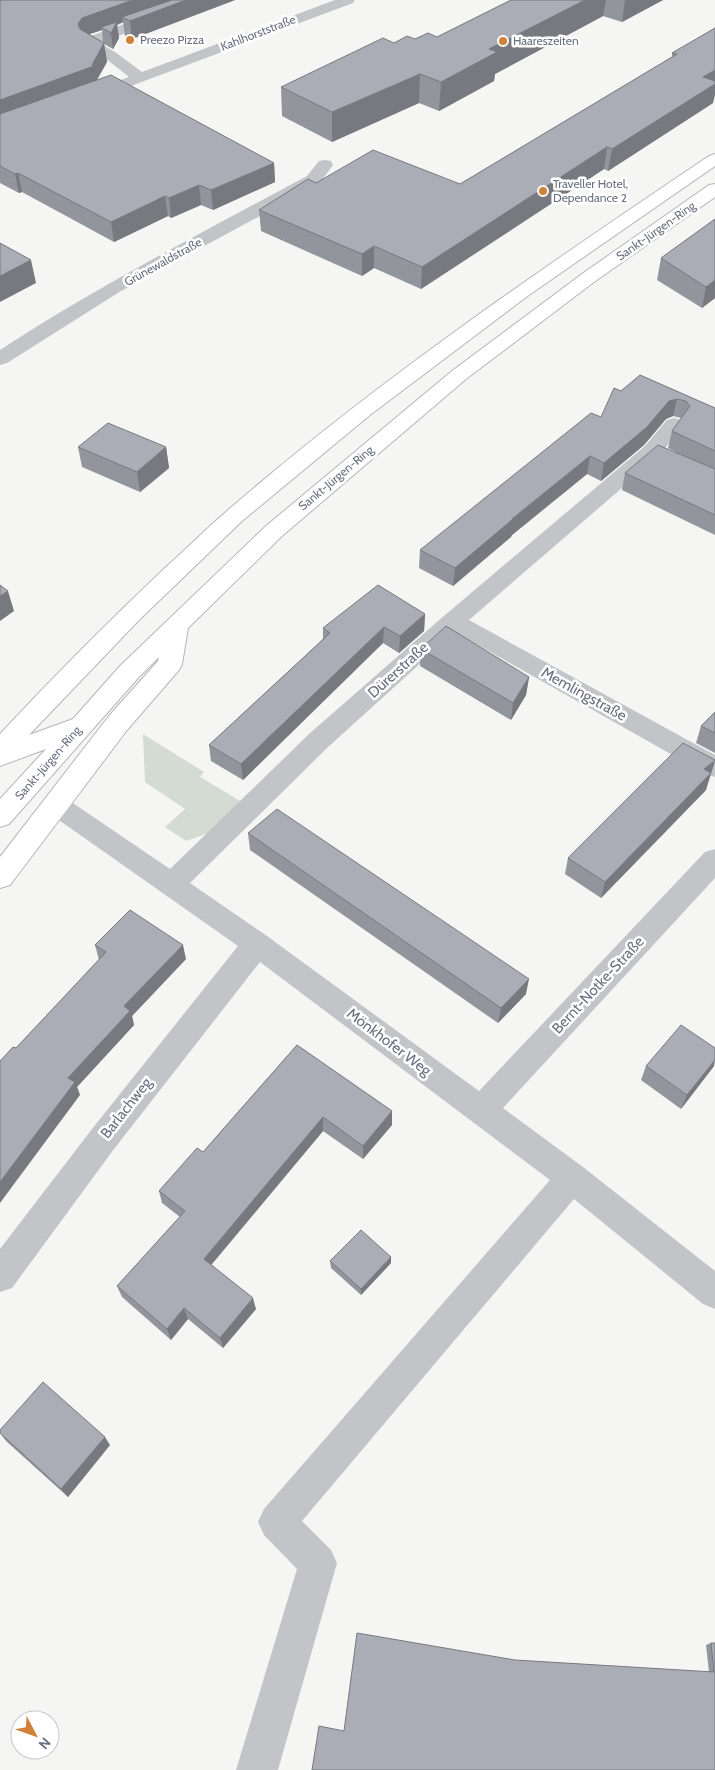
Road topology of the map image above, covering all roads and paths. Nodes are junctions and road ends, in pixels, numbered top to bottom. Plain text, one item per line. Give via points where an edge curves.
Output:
1 (348, 0) edge
2 (174, 11) edge
3 (140, 78) junction
4 (78, 101) edge
5 (715, 159) edge
6 (325, 165) dead end
7 (715, 189) edge
8 (0, 359) edge
9 (674, 424) edge
10 (453, 621) junction
11 (177, 624) junction
12 (81, 725) junction
13 (0, 750) edge
14 (0, 756) edge
15 (715, 767) edge
16 (55, 804) junction
17 (0, 817) edge
18 (715, 860) edge
19 (0, 877) edge
20 (172, 884) junction
21 (257, 944) junction
22 (480, 1110) junction
23 (572, 1178) junction
24 (0, 1276) edge
25 (715, 1292) edge
26 (257, 1770) edge

1 - 3 street, Kahlhorststraße
2 - 3 street via 90,41 89,44
3 - 4 street, Kahlhorststraße
5 - 13 main road, Sankt-Jürgen-Ring via 514,297 363,411 234,516 131,614
6 - 8 street, Grünewaldstraße via 313,180 120,285
7 - 11 main road, Sankt-Jürgen-Ring via 588,278 459,375 274,531
9 - 10 street, Dürerstraße via 661,455
10 - 15 street, Memlingstraße
10 - 20 street, Dürerstraße via 318,741
11 - 12 main road, Sankt-Jürgen-Ring
11 - 16 main road via 170,664 118,723
12 - 14 main road
12 - 17 main road, Sankt-Jürgen-Ring
16 - 19 main road
16 - 20 street, Mönkhofer Weg
18 - 22 street, Bernt-Notke-Straße
20 - 21 street, Mönkhofer Weg
21 - 22 street, Mönkhofer Weg
21 - 24 street, Barlachweg via 109,1131
22 - 23 street, Mönkhofer Weg
23 - 25 street, Mönkhofer Weg
23 - 26 street via 277,1522 318,1563

